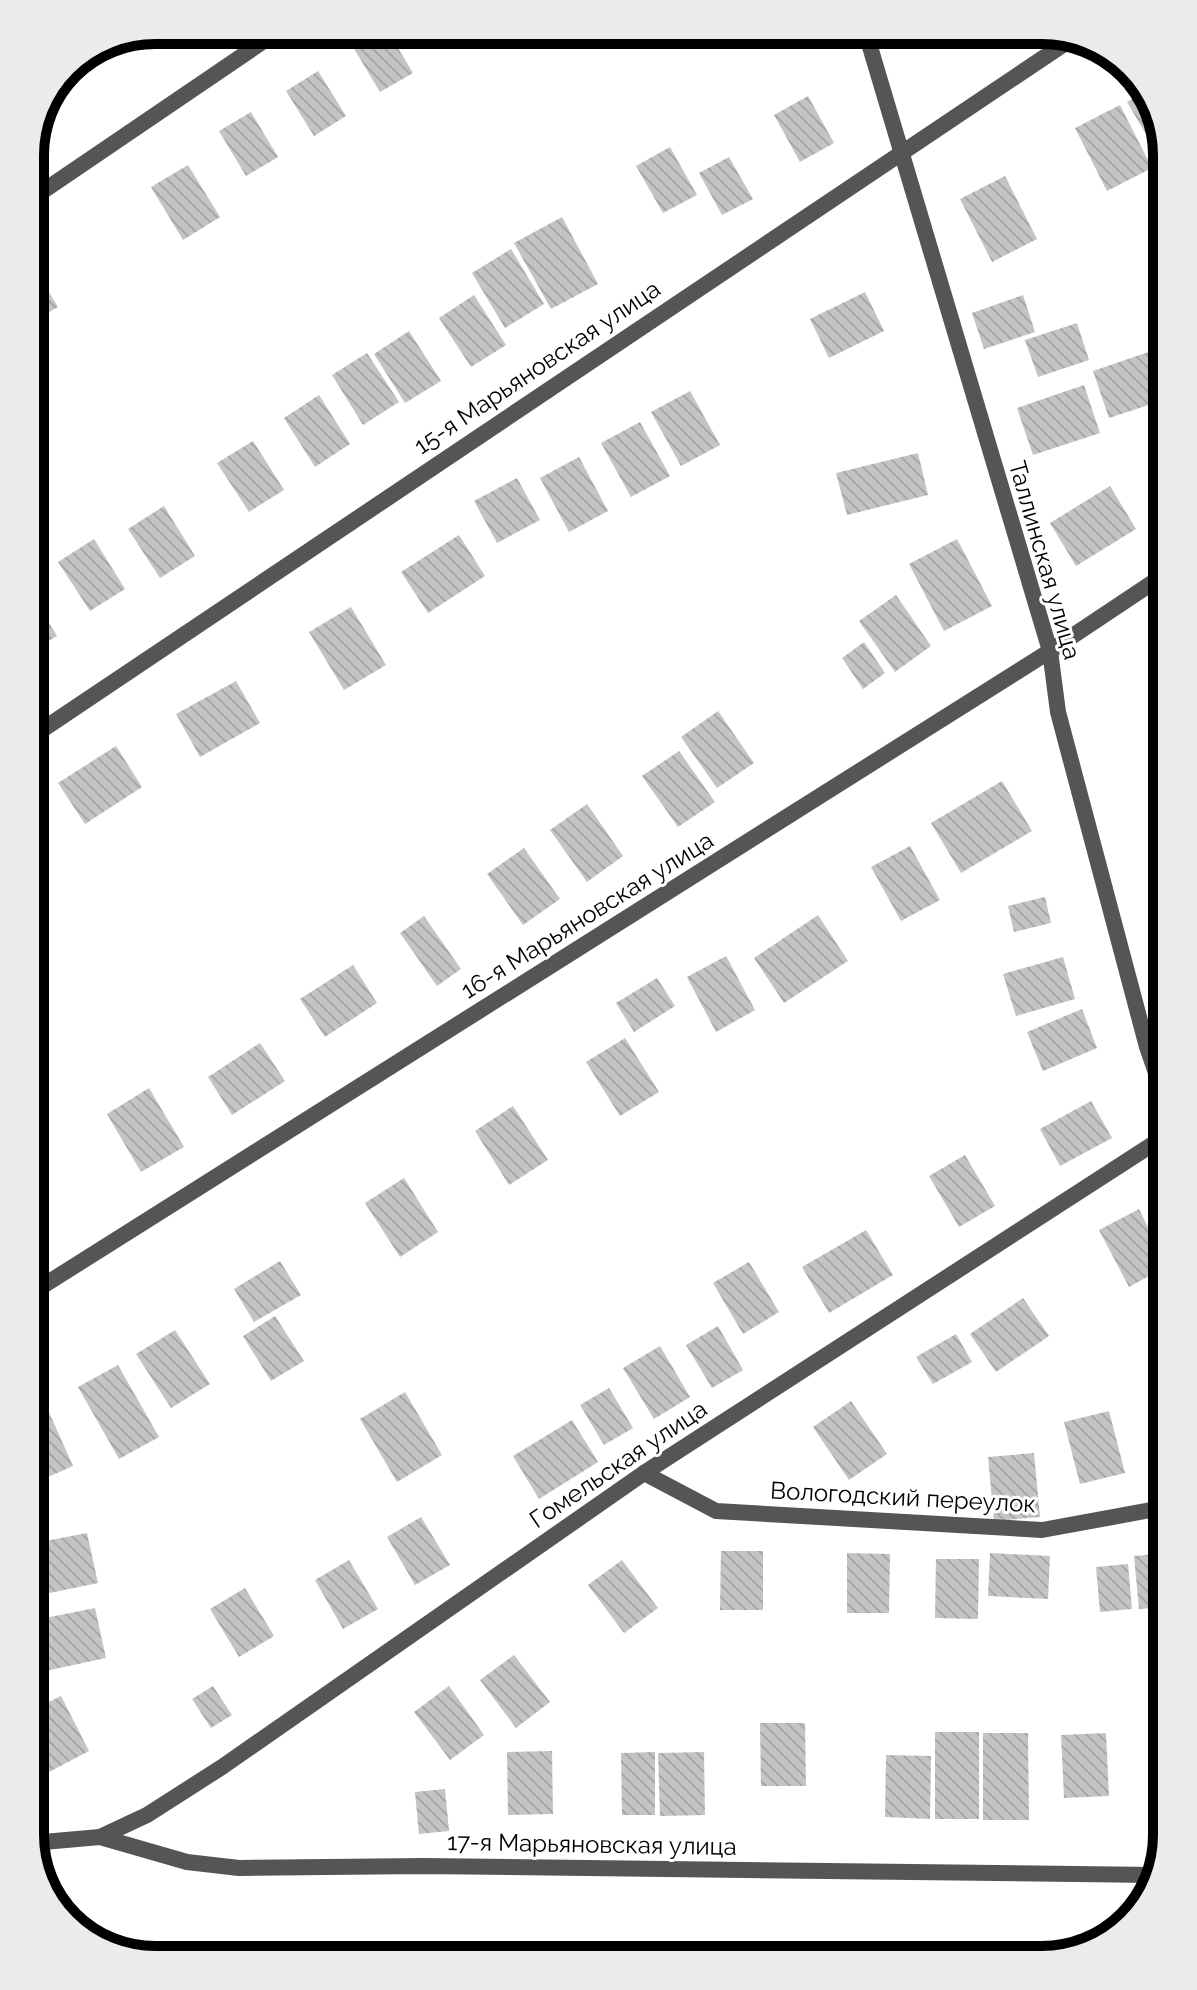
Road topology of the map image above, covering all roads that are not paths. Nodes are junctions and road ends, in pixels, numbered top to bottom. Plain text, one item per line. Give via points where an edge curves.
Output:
1 (259, 44) edge
2 (869, 44) edge
3 (1061, 46) edge
4 (900, 151) junction
5 (44, 190) edge
6 (1153, 582) edge
7 (1050, 651) junction
8 (44, 729) edge
9 (1153, 1064) edge
10 (1153, 1144) edge
11 (44, 1285) edge
12 (644, 1473) junction
13 (1153, 1510) edge
14 (100, 1837) junction
15 (45, 1842) edge
16 (1146, 1875) edge

1 - 5 street
2 - 4 street, Таллинская улица
3 - 4 street, 15-я Марьяновская улица
4 - 7 street, Таллинская улица
4 - 8 street, 15-я Марьяновская улица
6 - 7 street, 16-я Марьяновская улица
7 - 9 street, Таллинская улица via 1058,712
7 - 11 street, 16-я Марьяновская улица
10 - 12 street, Гомельская улица
12 - 13 street, Вологодский переулок via 716,1511 1042,1530
12 - 14 street, Гомельская улица via 222,1767 147,1815
14 - 15 street, 17-я Марьяновская улица
14 - 16 street, 17-я Марьяновская улица via 187,1862 239,1868

